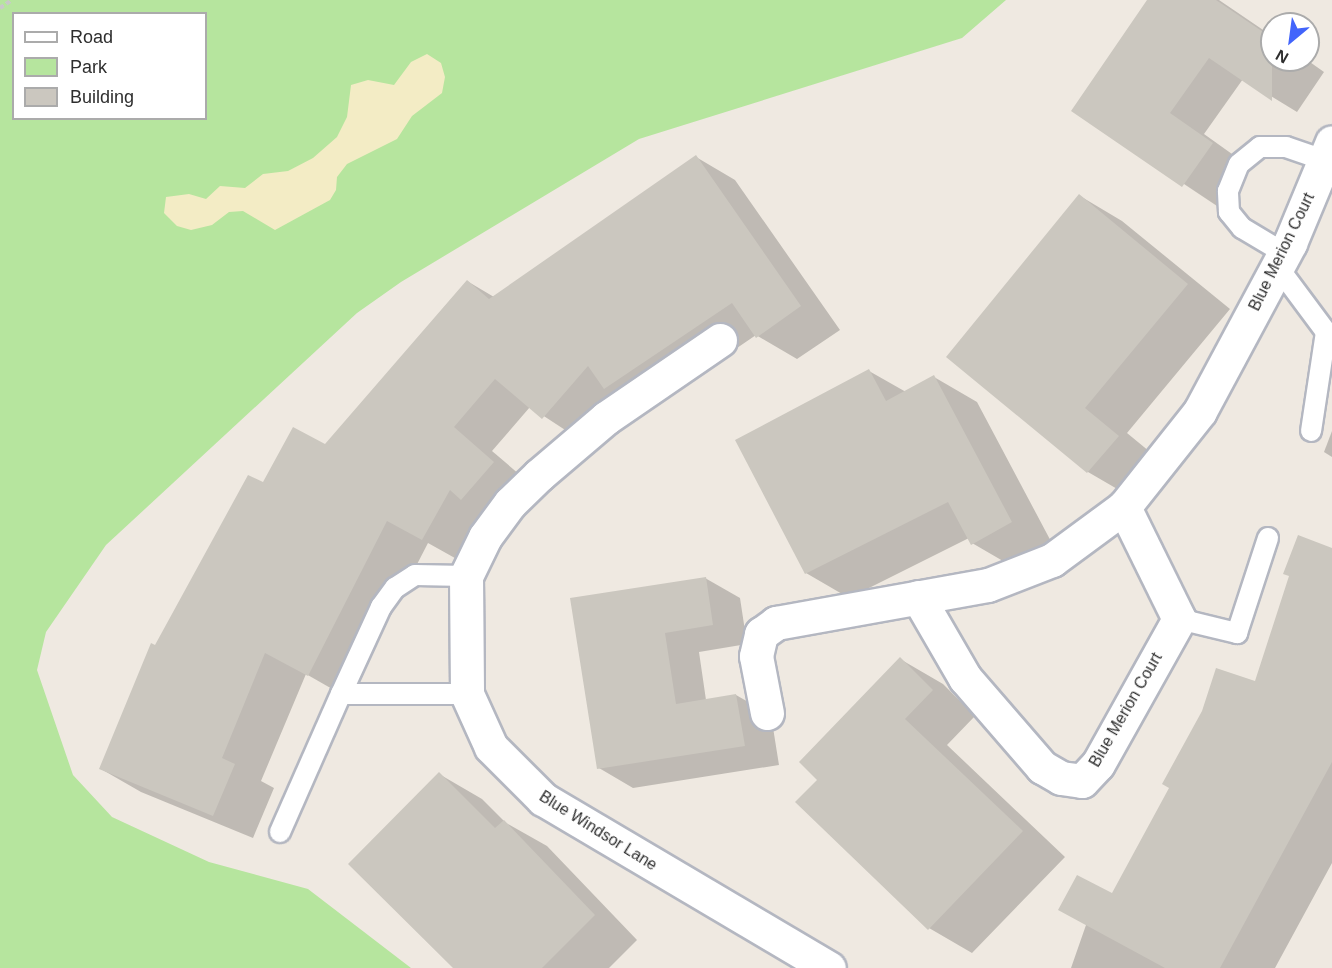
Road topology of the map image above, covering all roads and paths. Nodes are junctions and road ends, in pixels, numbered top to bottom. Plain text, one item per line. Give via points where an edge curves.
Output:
1 (12, 0) edge
2 (0, 8) edge
3 (1328, 151) edge
4 (1281, 260) junction
5 (720, 340) dead end
6 (1311, 432) dead end
7 (1124, 507) junction
8 (1268, 538) dead end
9 (466, 576) junction
10 (918, 597) junction
11 (1179, 620) junction
12 (341, 694) junction
13 (466, 694) junction
14 (768, 713) dead end
15 (280, 832) dead end
16 (830, 968) edge

1 - 2 path
3 - 4 street, Blue Merion Court
3 - 4 lane via 1260,147 1239,164 1228,191 1229,212
4 - 6 lane via 1326,332
4 - 7 street, Blue Merion Court via 1200,411
5 - 9 street, Blue Windsor Lane via 606,418 539,475 510,503 484,537
7 - 10 street, Blue Merion Court via 1052,560 988,585
7 - 11 street
8 - 11 lane via 1237,633
9 - 12 lane via 415,575 395,588 381,607
9 - 13 street, Blue Windsor Lane
10 - 11 street, Blue Merion Court via 965,678 1042,767 1061,778 1082,781 1098,764
10 - 14 street, Blue Merion Court via 776,623 761,634 756,656
12 - 13 lane
12 - 15 lane
13 - 16 street, Blue Windsor Lane via 490,747 543,799

